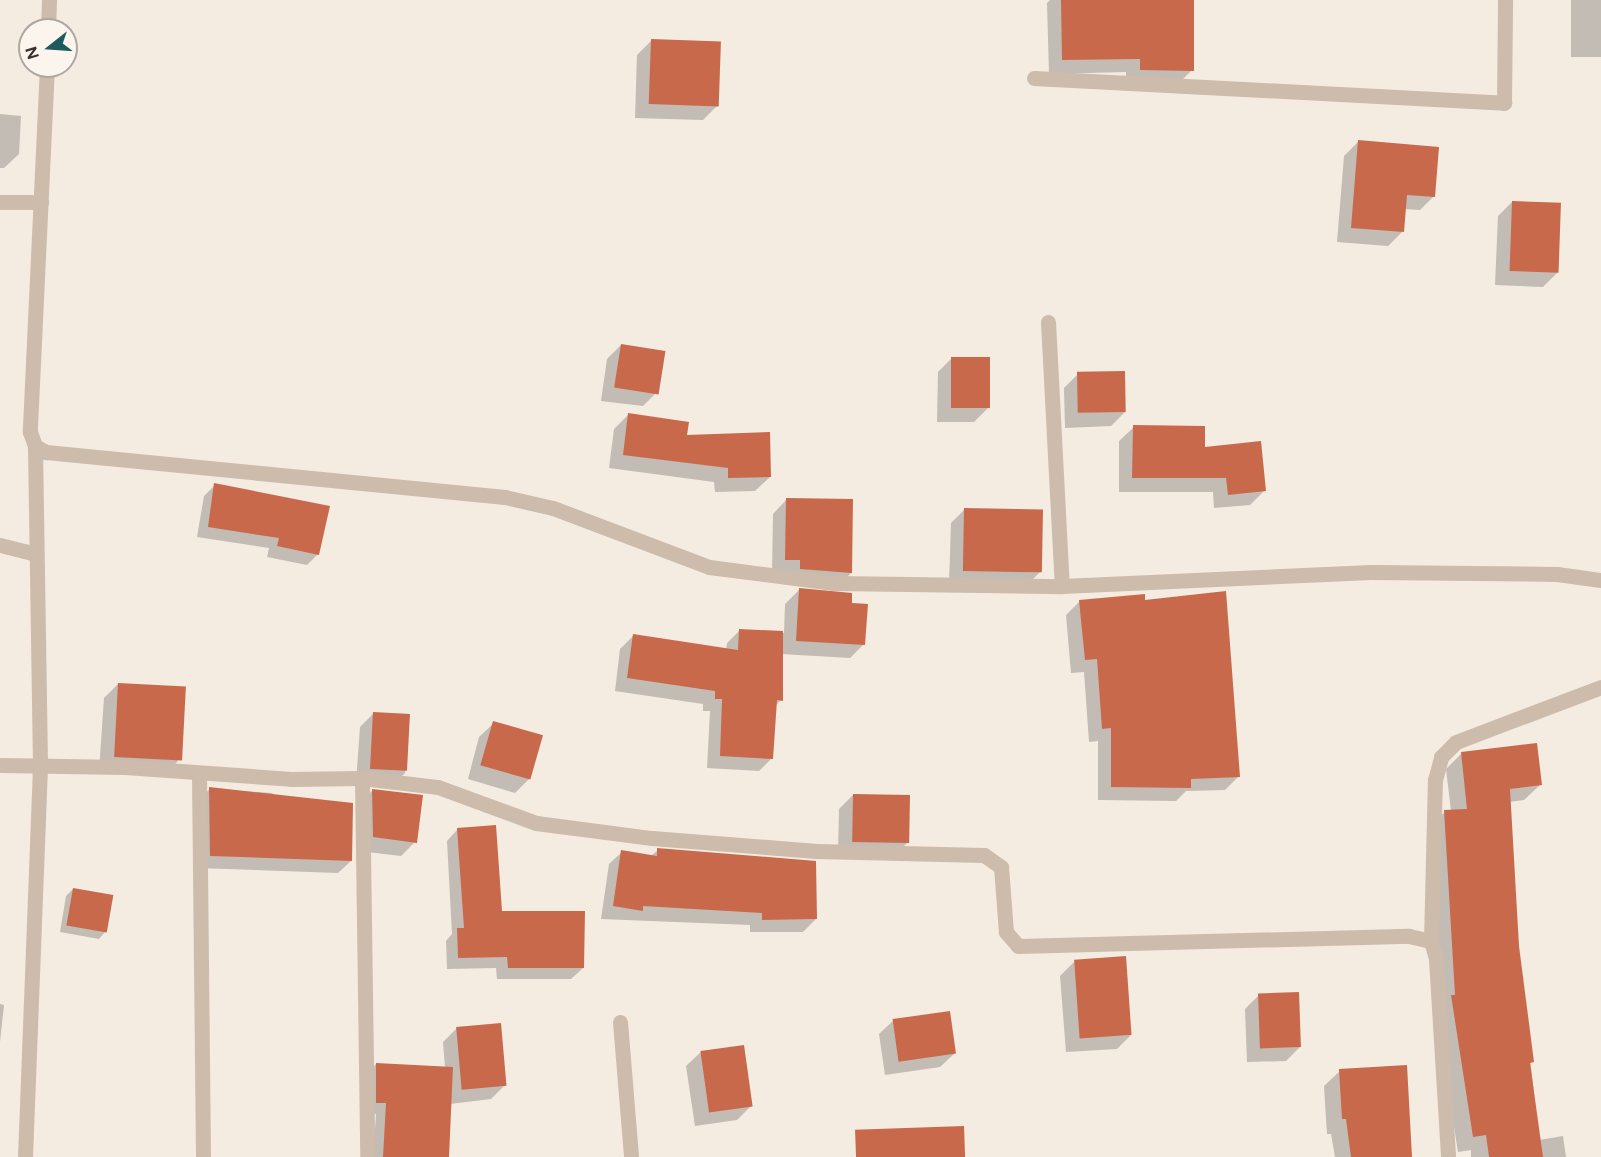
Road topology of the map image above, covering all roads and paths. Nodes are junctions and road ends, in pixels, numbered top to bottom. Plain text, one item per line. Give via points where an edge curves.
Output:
1 (49, 0) edge
2 (1505, 0) edge
3 (48, 18) edge
4 (46, 78) edge
5 (1034, 78) dead end
6 (0, 202) edge
7 (41, 202) junction
8 (1048, 322) dead end
9 (35, 446) junction
10 (0, 545) edge
11 (35, 554) junction
12 (1601, 580) edge
13 (1062, 586) junction
14 (1601, 687) edge
15 (40, 764) junction
16 (0, 765) edge
17 (199, 774) junction
18 (362, 778) junction
19 (1431, 941) junction
20 (620, 1022) dead end
21 (25, 1157) edge
22 (203, 1157) edge
23 (367, 1157) edge
24 (631, 1157) edge
25 (1448, 1157) edge

1 - 3 street
2 - 5 street via 1504,103
4 - 7 street
6 - 7 street
7 - 9 street via 30,432
8 - 13 street
9 - 11 street
9 - 13 street via 46,452 505,497 553,508 709,567 759,576 834,583
10 - 11 street
11 - 15 street
12 - 13 street via 1557,574 1371,572
14 - 19 street via 1456,742 1441,757 1435,780
15 - 16 street
15 - 17 street
15 - 21 street
17 - 18 street
17 - 22 street
18 - 19 street via 438,788 536,823 640,837 816,851 984,855 1001,867 1006,932 1018,946 1408,936
18 - 23 street
19 - 25 street via 1436,959
20 - 24 street

